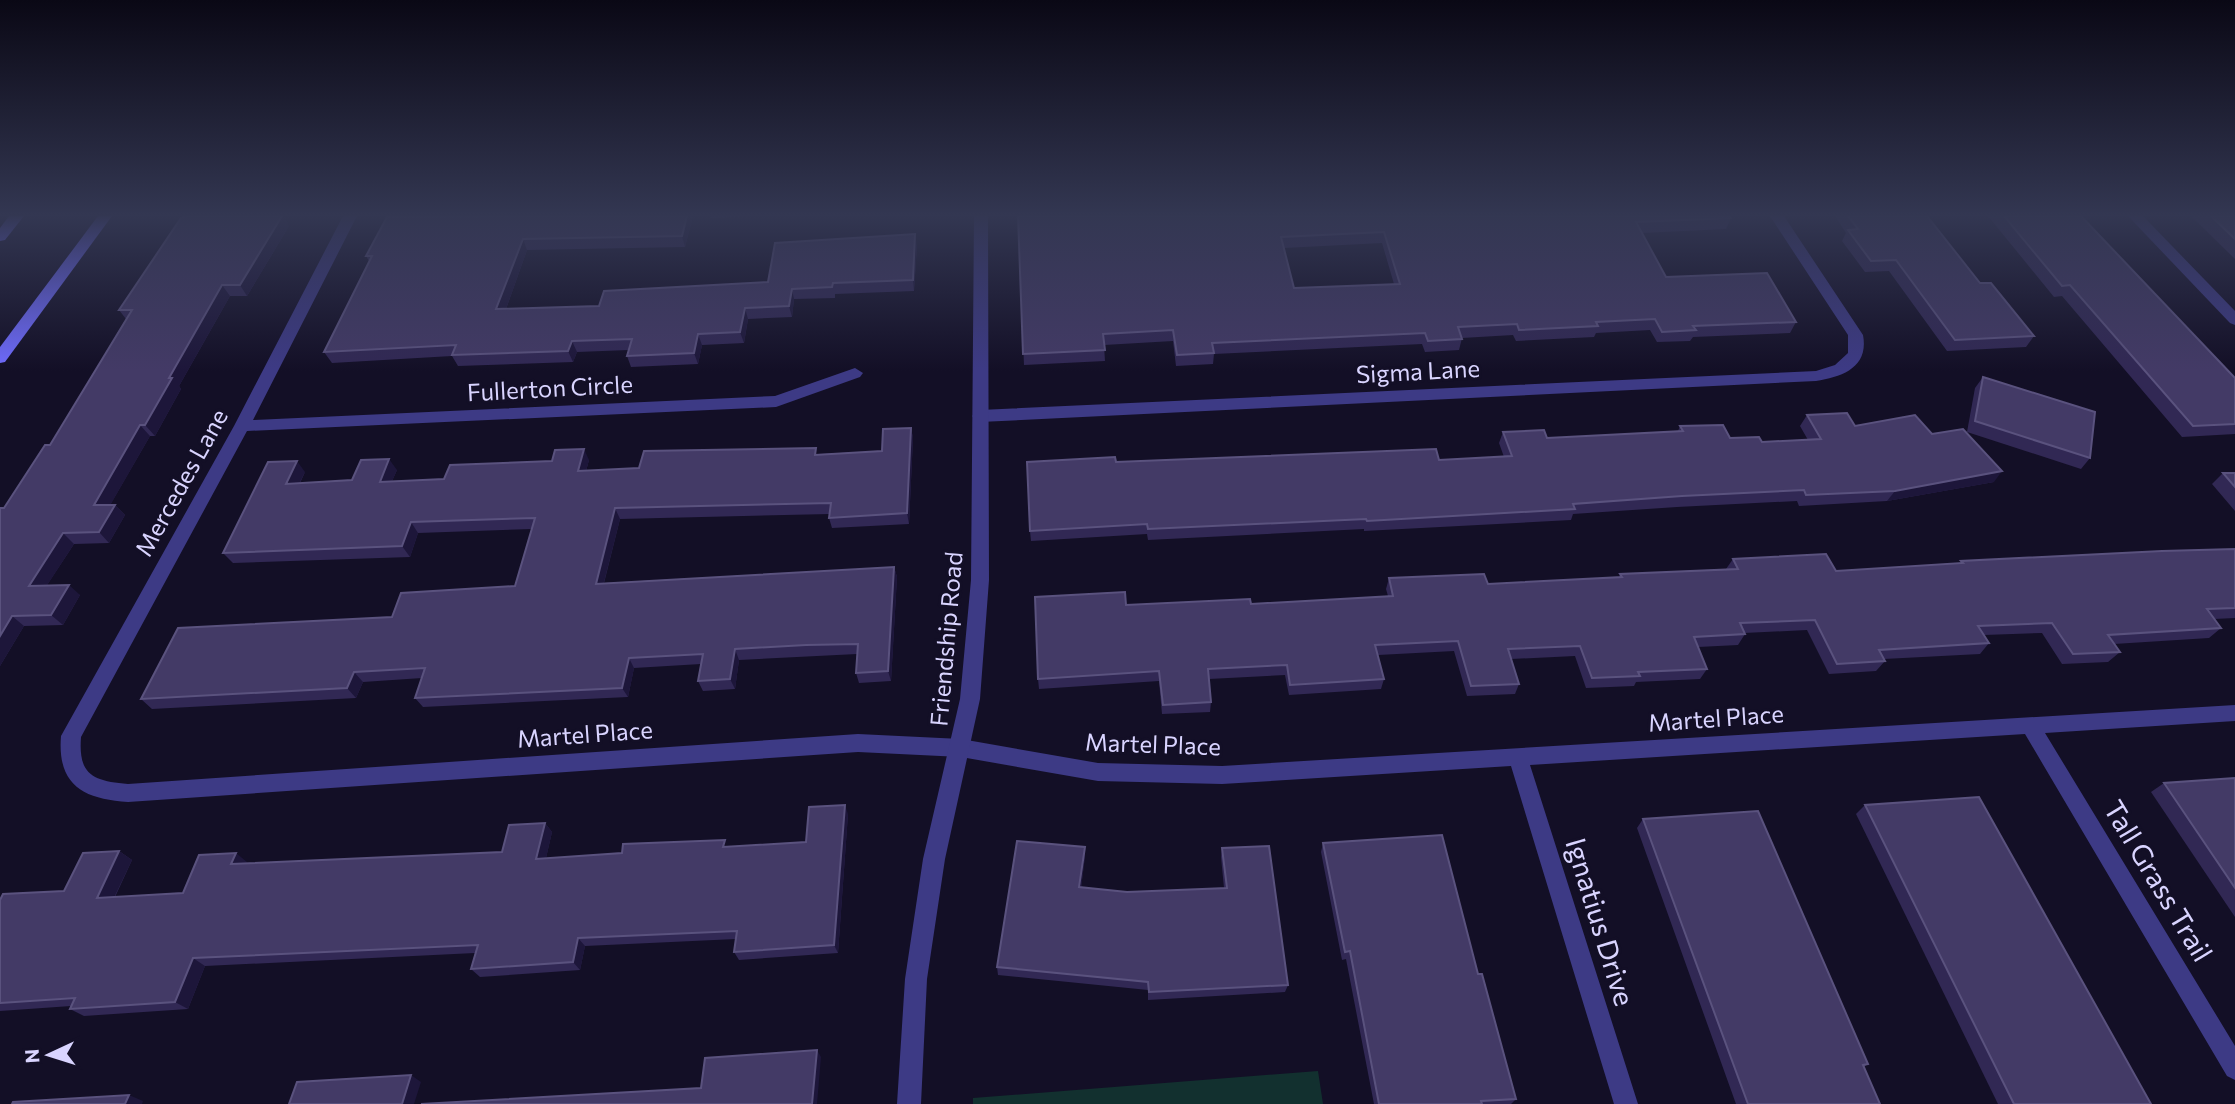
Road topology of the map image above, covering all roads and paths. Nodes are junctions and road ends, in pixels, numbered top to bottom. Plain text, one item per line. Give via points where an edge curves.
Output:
1 (67, 268) edge
2 (323, 268) edge
3 (981, 268) edge
4 (1812, 268) edge
5 (2185, 268) edge
6 (2235, 320) edge
7 (0, 358) edge
8 (856, 373) dead end
9 (980, 416) junction
10 (242, 426) junction
11 (2235, 713) edge
12 (2030, 726) junction
13 (961, 748) junction
14 (1518, 757) junction
15 (75, 774) joint
16 (2235, 1068) edge
17 (909, 1104) edge
18 (1626, 1104) edge

1 - 7 main road
2 - 10 street, Mercedes Lane
3 - 9 street, Friendship Road
4 - 9 street, Sigma Lane via 1852,328 1858,348 1853,360 1835,372 1815,376
5 - 6 street
8 - 10 street, Fullerton Circle via 776,401
9 - 13 street, Friendship Road via 980,580
10 - 15 street, Mercedes Lane via 78,722 69,750
11 - 12 street, Martel Place
12 - 14 street, Martel Place
12 - 16 street, Tall Grass Trail
13 - 14 street, Martel Place via 1098,772 1208,774
13 - 15 street, Martel Place via 858,743 128,793 96,789
13 - 17 street, Friendship Road via 933,859 916,979
14 - 18 street, Ignatius Drive

